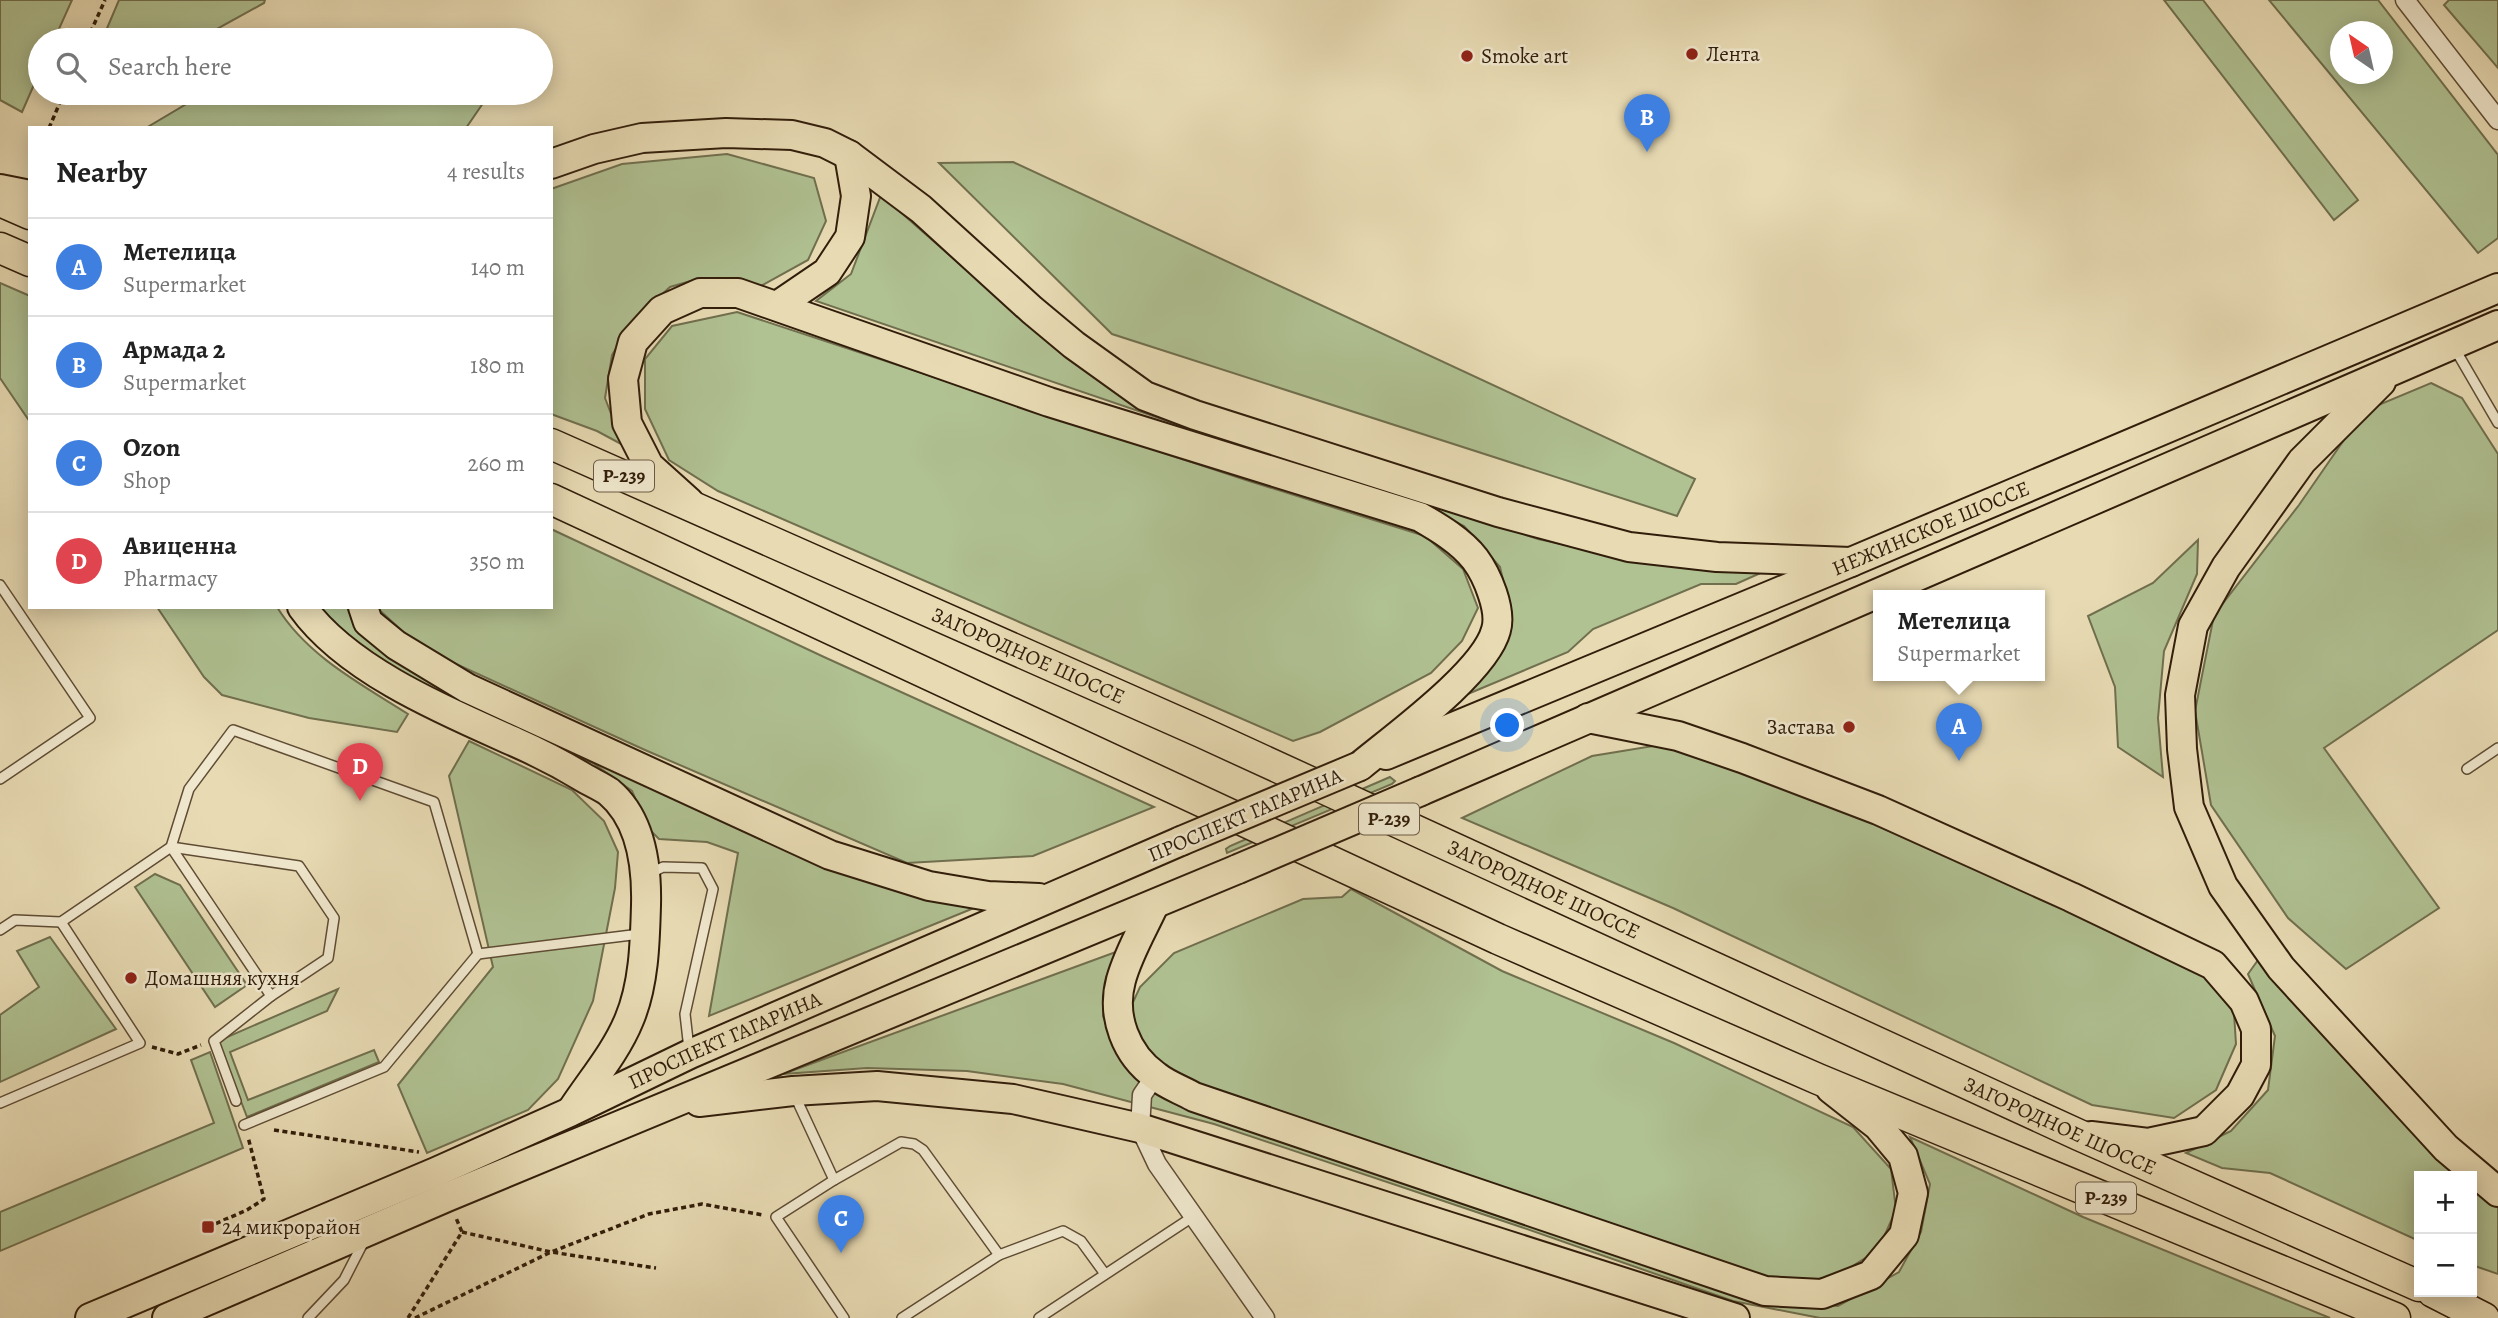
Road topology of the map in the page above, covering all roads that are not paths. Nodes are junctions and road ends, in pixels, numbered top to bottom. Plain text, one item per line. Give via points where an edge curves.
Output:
1 (2405, 0) edge
2 (2498, 120) edge
3 (849, 155) junction
4 (553, 163) edge
5 (0, 189) edge
6 (28, 195) edge
7 (0, 201) edge
8 (28, 213) edge
9 (0, 248) edge
10 (28, 260) edge
11 (2498, 288) edge
12 (777, 306) junction
13 (2498, 325) edge
14 (2452, 344) junction
15 (2392, 372) junction
16 (2498, 423) edge
17 (553, 445) edge
18 (553, 500) edge
19 (697, 509) junction
20 (1851, 562) junction
21 (0, 585) edge
22 (1885, 590) edge
23 (1873, 595) edge
24 (303, 609) edge
25 (364, 609) edge
26 (1588, 718) junction
27 (2498, 748) edge
28 (1360, 766) junction
29 (2468, 769) dead end
30 (0, 779) edge
31 (1421, 791) joint
32 (171, 847) junction
33 (647, 876) junction
34 (1048, 898) junction
35 (1154, 905) junction
36 (61, 922) junction
37 (0, 930) edge
38 (646, 934) junction
39 (478, 954) junction
40 (271, 996) junction
41 (690, 1054) junction
42 (1155, 1076) junction
43 (1818, 1079) junction
44 (793, 1091) junction
45 (236, 1101) dead end
46 (0, 1103) edge
47 (665, 1106) junction
48 (570, 1112) junction
49 (244, 1125) road end
50 (1140, 1128) junction
51 (2079, 1135) junction
52 (834, 1180) junction
53 (2498, 1192) edge
54 (1194, 1216) junction
55 (370, 1230) junction
56 (999, 1255) junction
57 (1105, 1275) junction
58 (2414, 1284) edge
59 (2443, 1297) edge
60 (90, 1318) edge
61 (167, 1318) edge
62 (309, 1318) edge
63 (844, 1318) edge
64 (902, 1318) edge
65 (1039, 1318) edge
66 (1265, 1318) edge
67 (1735, 1318) edge
68 (2395, 1318) edge
69 (2484, 1318) edge

1 - 2 street
3 - 4 main road via 792,135 726,134 642,138
3 - 12 main road via 856,196 850,237 827,272
3 - 20 main road via 921,209 1074,345 1145,396 1498,512 1629,547 1717,557
5 - 6 main road
7 - 8 highway
9 - 10 highway
11 - 20 main road, НЕЖИНСКОЕ ШОССЕ
12 - 19 main road via 738,293 700,293 662,310 633,342 623,379 626,423 649,466
12 - 28 main road via 1049,402 1420,516 1443,531 1475,559 1497,606 1497,629 1482,655 1453,688
13 - 14 main road, НЕЖИНСКОЕ ШОССЕ
14 - 15 main road, НЕЖИНСКОЕ ШОССЕ
14 - 16 lane
15 - 22 main road, НЕЖИНСКОЕ ШОССЕ
15 - 53 main road via 2302,461 2226,567 2193,626 2180,695 2189,807 2223,886 2281,968 2446,1148
17 - 19 highway, ЗАГОРОДНОЕ ШОССЕ / Р-239
18 - 43 highway, Р-239 via 1498,939
19 - 51 highway, ЗАГОРОДНОЕ ШОССЕ / Р-239 via 1201,732
20 - 28 main road, НЕЖИНСКОЕ ШОССЕ
21 - 30 lane via 90,718
23 - 26 main road, НЕЖИНСКОЕ ШОССЕ
24 - 33 main road via 315,626 373,673 551,758 610,793 630,820
25 - 34 main road via 368,622 396,645 467,688 830,855 929,886 988,896
26 - 31 main road, НЕЖИНСКОЕ ШОССЕ
26 - 51 main road via 1678,736 1878,810 2213,965 2244,1001 2256,1029 2256,1065 2240,1096 2204,1131 2148,1143
27 - 29 lane
28 - 34 main road, ПРОСПЕКТ ГАГАРИНА, bridge
31 - 35 main road, ПРОСПЕКТ ГАГАРИНА, bridge
32 - 36 lane
32 - 39 lane via 189,789 233,730 434,802
32 - 40 lane
32 - 40 lane via 299,866 334,918 328,958
33 - 38 main road
33 - 41 lane via 663,867 702,868 713,889 685,1014
34 - 41 main road, ПРОСПЕКТ ГАГАРИНА
35 - 42 main road via 1120,981 1118,1012 1123,1038
35 - 47 main road, ПРОСПЕКТ ГАГАРИНА
36 - 37 lane via 15,920
36 - 46 lane via 140,1043
38 - 39 lane
38 - 48 main road via 629,1020
39 - 49 lane via 384,1068
40 - 45 lane via 214,1041
41 - 48 main road, ПРОСПЕКТ ГАГАРИНА
42 - 43 main road via 1194,1097 1765,1290 1822,1294 1871,1275 1904,1235 1913,1193 1903,1156 1895,1146 1878,1126
42 - 50 street via 1142,1096
43 - 68 highway, Р-239
44 - 47 main road
44 - 50 main road via 877,1086 1013,1099
44 - 52 lane
47 - 55 main road, ПРОСПЕКТ ГАГАРИНА
48 - 60 main road, ПРОСПЕКТ ГАГАРИНА
50 - 54 street via 1157,1164
50 - 67 main road
51 - 58 highway, ЗАГОРОДНОЕ ШОССЕ / Р-239
52 - 56 lane via 901,1142 914,1144
52 - 63 lane via 776,1217
54 - 57 lane
54 - 66 street
55 - 61 main road, ПРОСПЕКТ ГАГАРИНА
55 - 62 lane via 344,1280
56 - 57 lane via 1063,1231 1081,1241
56 - 64 lane
57 - 65 lane
59 - 69 highway

